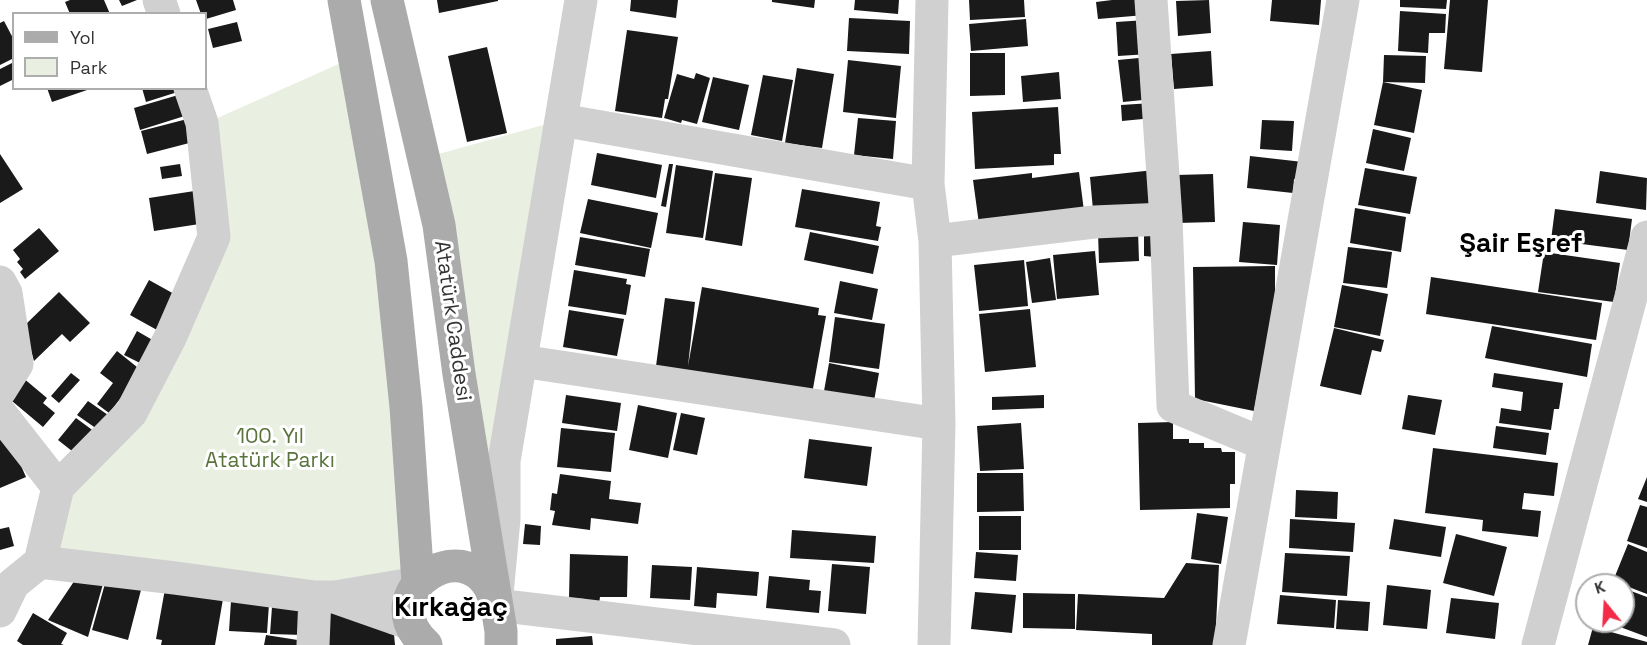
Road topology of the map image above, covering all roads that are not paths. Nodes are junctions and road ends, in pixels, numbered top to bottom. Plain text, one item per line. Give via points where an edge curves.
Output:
1 (344, 0) edge
2 (387, 0) edge
3 (581, 0) edge
4 (932, 0) edge
5 (1151, 0) edge
6 (1343, 0) edge
7 (191, 90) edge
8 (561, 120) junction
9 (928, 184) junction
10 (1166, 219) junction
11 (1647, 237) edge
12 (935, 241) junction
13 (0, 282) edge
14 (520, 361) junction
15 (0, 391) edge
16 (0, 413) edge
17 (939, 424) junction
18 (1264, 444) junction
19 (58, 487) junction
20 (40, 562) junction
21 (418, 583) junction
22 (325, 597) junction
23 (496, 605) junction
24 (0, 610) edge
25 (417, 638) edge
26 (313, 645) edge
27 (479, 645) edge
28 (501, 645) edge
29 (834, 645) edge
30 (934, 645) edge
31 (1229, 645) edge
32 (1538, 645) edge

1 - 21 main road via 391,261
2 - 23 main road, Atatürk Caddesi via 439,225
3 - 8 street
4 - 9 street
5 - 10 street
6 - 18 street
7 - 19 street via 202,123 214,237 170,338 131,413
8 - 9 street
8 - 14 street
9 - 12 street
10 - 12 street via 1094,222
10 - 18 street via 1173,406
11 - 32 street
12 - 17 street
13 - 15 street via 6,293 17,364
14 - 17 street
14 - 23 street via 504,461 504,519
16 - 19 street
17 - 30 street
18 - 31 street
19 - 20 street
20 - 22 street
20 - 24 street via 13,584
21 - 22 street
21 - 23 main road via 442,567 457,566 484,579
21 - 25 main road via 408,610
22 - 25 street
22 - 26 street
23 - 27 main road via 496,619
23 - 28 main road, Atatürk Caddesi
23 - 29 street

